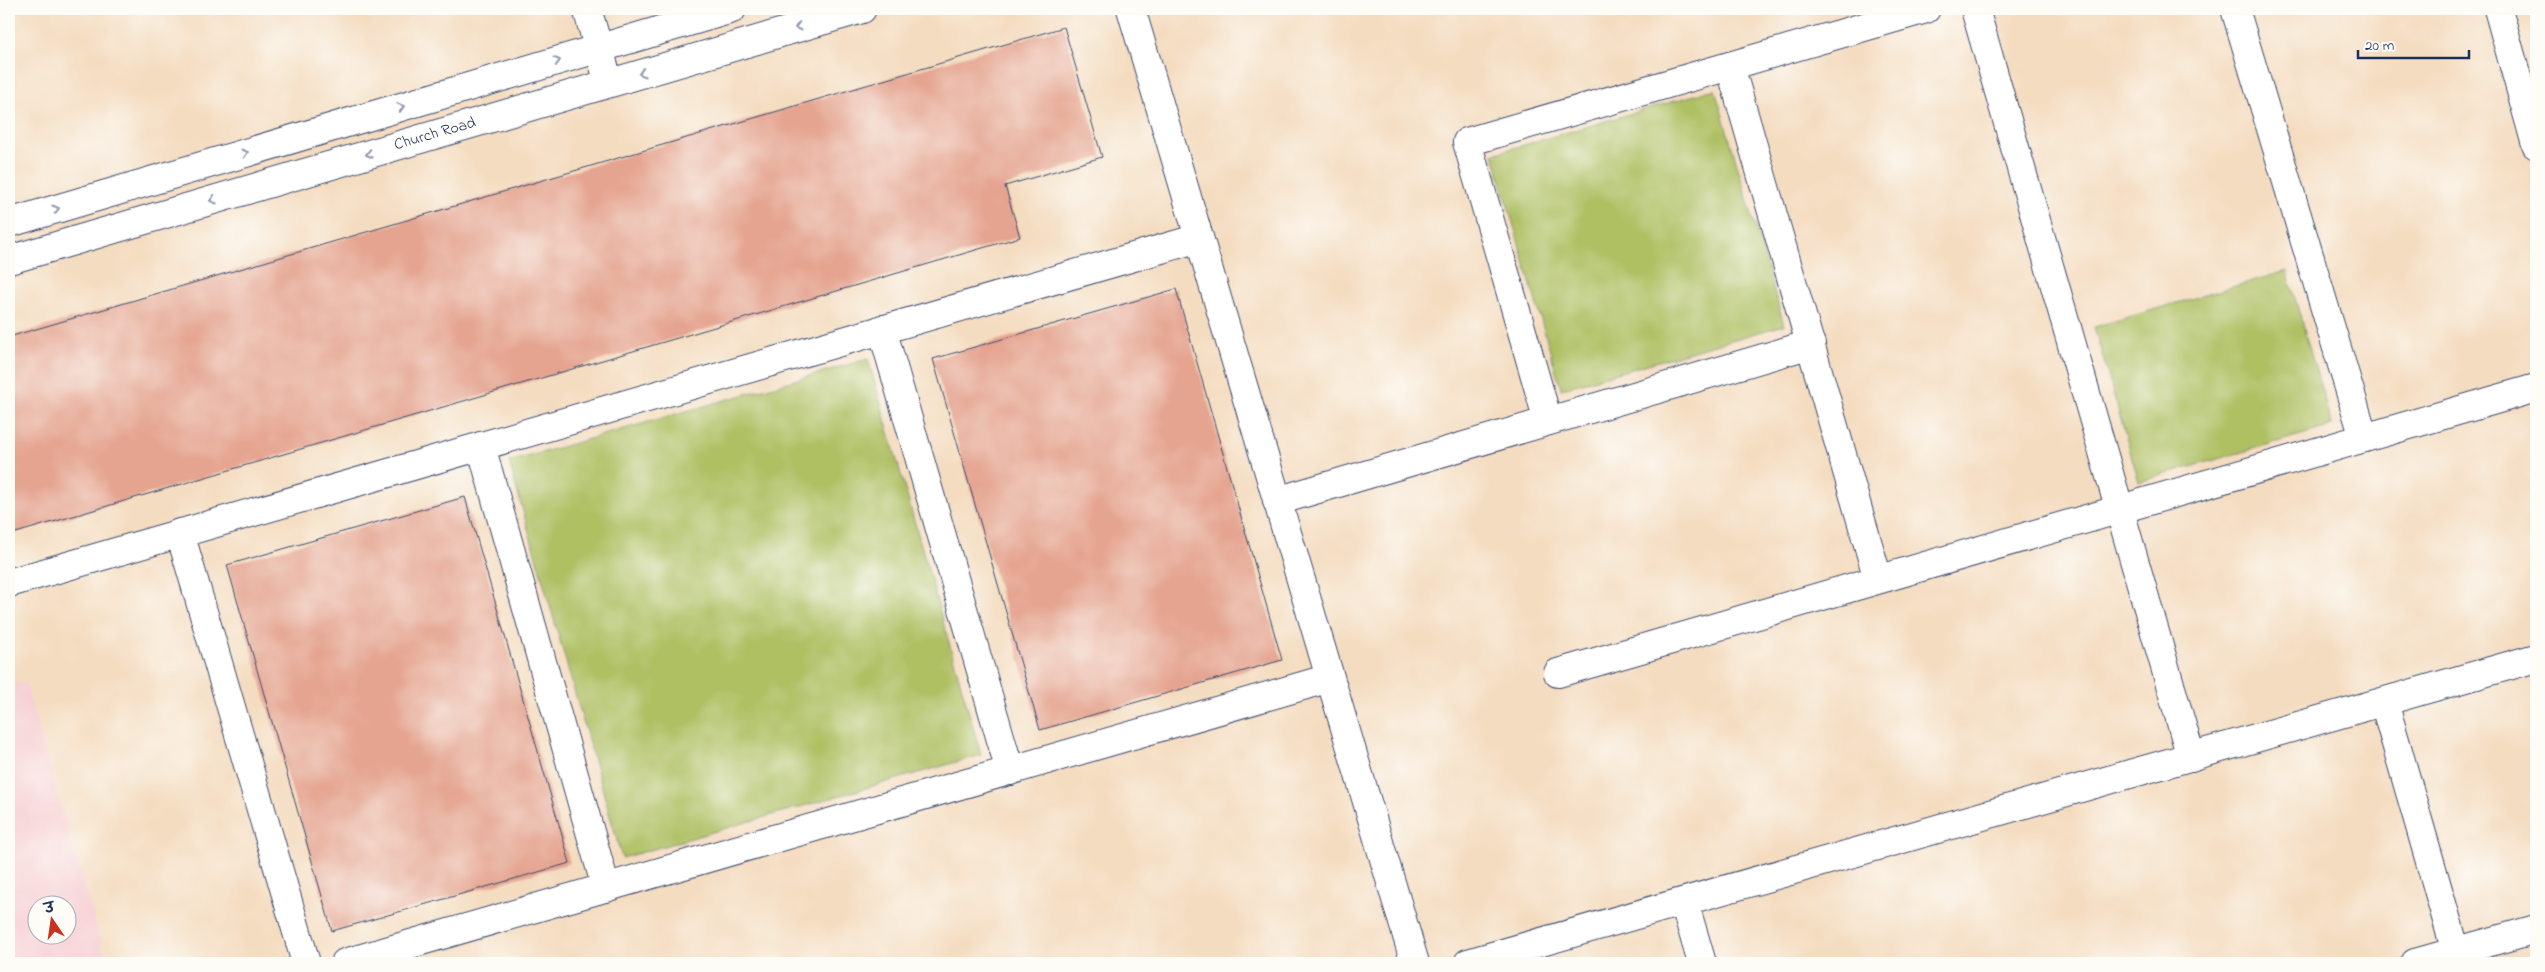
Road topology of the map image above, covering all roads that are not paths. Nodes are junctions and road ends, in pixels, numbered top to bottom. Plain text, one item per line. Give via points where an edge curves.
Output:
1 (587, 9) edge
2 (732, 9) edge
3 (862, 9) edge
4 (1131, 9) edge
5 (1926, 9) edge
6 (1975, 9) edge
7 (2235, 9) edge
8 (2498, 9) edge
9 (599, 48) junction
10 (1730, 66) junction
11 (609, 83) junction
12 (2529, 90) edge
13 (2536, 145) edge
14 (9, 223) edge
15 (1199, 238) junction
16 (9, 260) edge
17 (882, 329) junction
18 (1811, 344) junction
19 (2536, 388) edge
20 (1548, 421) junction
21 (2364, 438) junction
22 (481, 446) junction
23 (1277, 500) junction
24 (2120, 509) junction
25 (180, 533) junction
26 (1878, 579) junction
27 (9, 583) edge
28 (2536, 658) edge
29 (1558, 673) dead end
30 (1330, 678) junction
31 (2384, 702) junction
32 (2191, 757) junction
33 (1010, 771) junction
34 (606, 888) junction
35 (1684, 902) junction
36 (2536, 929) edge
37 (2456, 952) junction
38 (306, 963) edge
39 (345, 963) edge
40 (1414, 963) edge
41 (1468, 963) edge
42 (1702, 963) edge
43 (2415, 963) edge

1 - 9 street
2 - 9 street
3 -> 11 street, Church Road
4 - 15 street
5 - 10 street
6 - 24 street
7 - 21 street
8 - 12 street
9 - 11 street
14 -> 9 street
10 - 18 street
10 - 20 street via 1467,142
11 -> 16 street, Church Road
12 - 13 street
15 - 17 street
15 - 23 street
17 - 22 street
17 - 33 street
18 - 20 street
18 - 26 street
19 - 21 street
20 - 23 street
21 - 24 street
22 - 25 street
22 - 34 street
23 - 30 street
24 - 26 street
24 - 32 street
25 - 27 street
25 - 38 street
26 - 29 street
28 - 31 street
30 - 33 street
30 - 40 street
31 - 32 street
31 - 37 street
32 - 35 street
33 - 34 street
34 - 39 street
35 - 41 street
35 - 42 street
36 - 37 street
37 - 43 street

